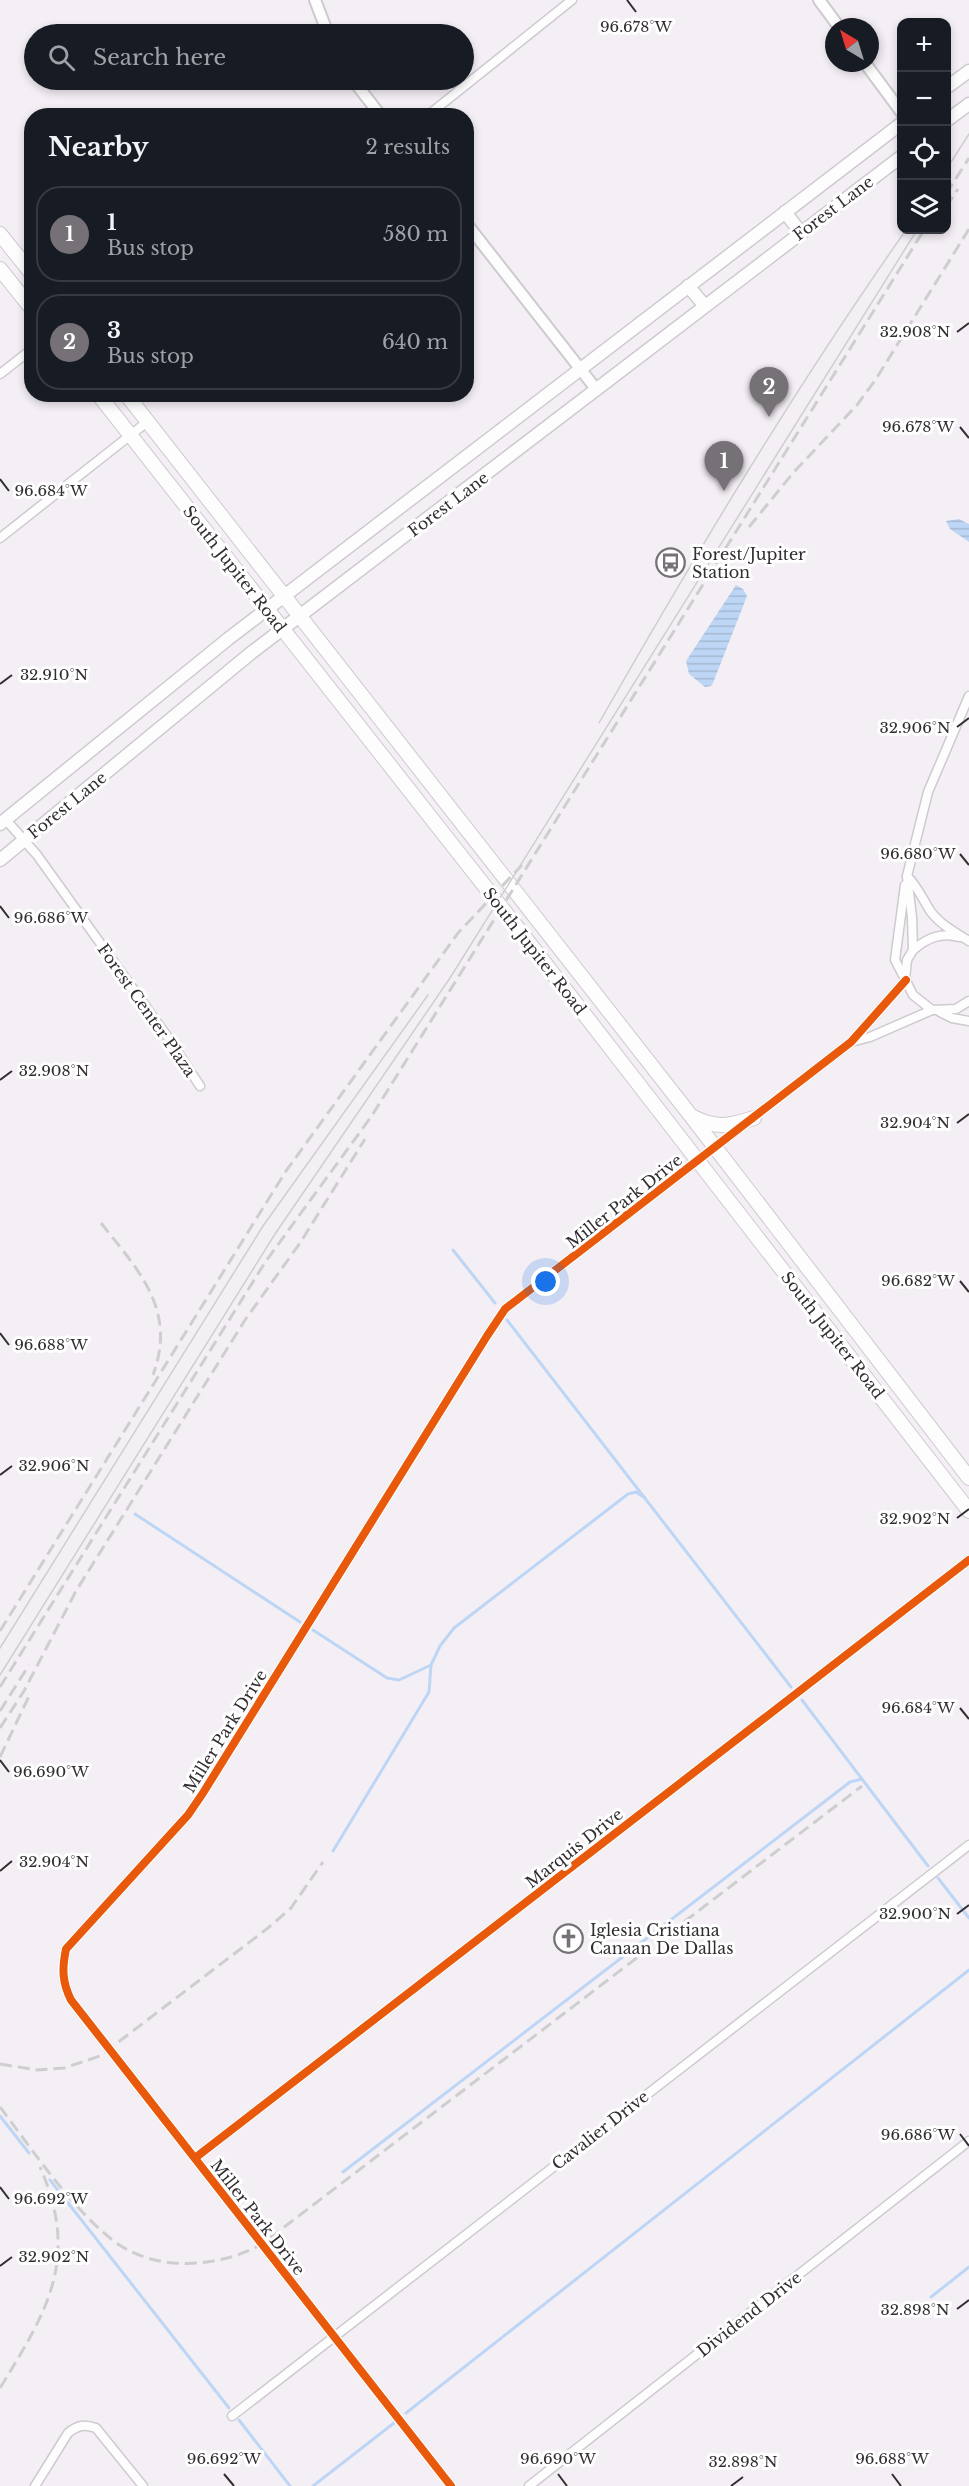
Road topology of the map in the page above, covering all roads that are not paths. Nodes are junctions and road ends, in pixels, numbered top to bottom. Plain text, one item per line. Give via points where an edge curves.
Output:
1 (315, 0) edge
2 (572, 0) edge
3 (819, 0) edge
4 (832, 18) edge
5 (324, 24) edge
6 (969, 71) edge
7 (872, 72) edge
8 (474, 78) edge
9 (951, 84) edge
10 (361, 90) edge
11 (460, 90) edge
12 (969, 104) edge
13 (897, 106) edge
14 (375, 108) edge
15 (437, 108) edge
16 (951, 117) edge
17 (898, 126) edge
18 (897, 160) edge
19 (785, 212) junction
20 (474, 233) edge
21 (801, 233) junction
22 (0, 234) edge
23 (24, 264) edge
24 (0, 269) edge
25 (688, 286) junction
26 (24, 299) edge
27 (705, 306) junction
28 (24, 355) edge
29 (581, 368) junction
30 (0, 374) edge
31 (596, 389) junction
32 (104, 402) edge
33 (132, 402) edge
34 (147, 422) junction
35 (130, 435) junction
36 (0, 538) edge
37 (284, 597) junction
38 (267, 610) junction
39 (300, 616) junction
40 (282, 629) junction
41 (969, 696) edge
42 (423, 774) junction
43 (407, 787) junction
44 (3, 822) edge
45 (25, 840) junction
46 (0, 860) edge
47 (907, 876) junction
48 (966, 940) edge
49 (913, 950) junction
50 (906, 980) junction
51 (597, 997) junction
52 (969, 1001) edge
53 (580, 1009) junction
54 (936, 1011) junction
55 (969, 1022) edge
56 (850, 1042) junction
57 (200, 1086) dead end
58 (691, 1116) junction
59 (754, 1119) junction
60 (716, 1148) junction
61 (698, 1161) junction
62 (861, 1338) junction
63 (845, 1350) junction
64 (969, 1478) edge
65 (969, 1511) edge
66 (969, 1560) edge
67 (969, 1845) edge
68 (969, 2141) edge
69 (195, 2158) junction
70 (335, 2336) junction
71 (232, 2416) dead end
72 (35, 2486) edge
73 (143, 2486) edge
74 (451, 2486) edge
75 (529, 2486) edge

1 - 5 street
2 - 8 street
3 - 4 street
6 - 9 main road
7 - 13 street
10 - 14 street
11 - 15 street
12 - 16 main road
17 - 19 main road, Forest Lane
18 - 21 main road, Forest Lane
19 - 21 main road
19 - 25 main road, Forest Lane
20 - 29 street
21 - 27 main road, Forest Lane
22 - 23 main road
24 - 26 main road
25 - 27 main road
25 - 29 main road, Forest Lane
27 - 31 main road, Forest Lane
28 - 30 street
29 - 31 street
29 - 37 main road, Forest Lane
31 - 39 main road, Forest Lane
32 - 35 main road, South Jupiter Road
33 - 34 main road, South Jupiter Road
34 - 35 street
34 - 37 main road, South Jupiter Road
35 - 36 street
35 - 38 main road, South Jupiter Road
37 - 38 main road, Forest Lane
37 - 39 main road, South Jupiter Road
38 - 40 main road, South Jupiter Road
38 - 44 main road, Forest Lane
39 - 40 main road, Forest Lane
39 - 42 main road, South Jupiter Road
40 - 43 main road, South Jupiter Road
40 - 45 main road, Forest Lane
41 - 47 street via 928,792
42 - 43 main road
42 - 51 main road, South Jupiter Road
43 - 53 main road, South Jupiter Road
44 - 45 street, Forest Center Plaza
45 - 46 main road, Forest Lane
45 - 57 street, Forest Center Plaza
47 - 48 street via 932,914
47 - 49 street
47 - 50 street via 895,960
48 - 49 street via 945,934
49 - 50 street via 907,960
50 - 54 street via 919,1002
50 - 56 street
51 - 53 main road
51 - 58 main road, South Jupiter Road
52 - 54 street via 956,1009
53 - 61 main road, South Jupiter Road
54 - 55 street
54 - 56 street
56 - 59 street, Miller Park Drive
58 - 59 main road via 720,1126
58 - 60 main road, South Jupiter Road
59 - 60 street, Miller Park Drive
60 - 61 street, Miller Park Drive
60 - 62 main road, South Jupiter Road
61 - 63 main road, South Jupiter Road
61 - 69 street, Miller Park Drive via 505,1309 188,1815 66,1948 62,1965 64,1985 71,2000
62 - 63 main road
62 - 64 main road, South Jupiter Road
63 - 65 main road, South Jupiter Road
66 - 69 street, Marquis Drive
67 - 70 street, Cavalier Drive
68 - 75 street, Dividend Drive
69 - 70 street, Miller Park Drive
70 - 71 street, Cavalier Drive
70 - 74 street, Miller Park Drive
72 - 73 street via 68,2433 85,2425 96,2428

